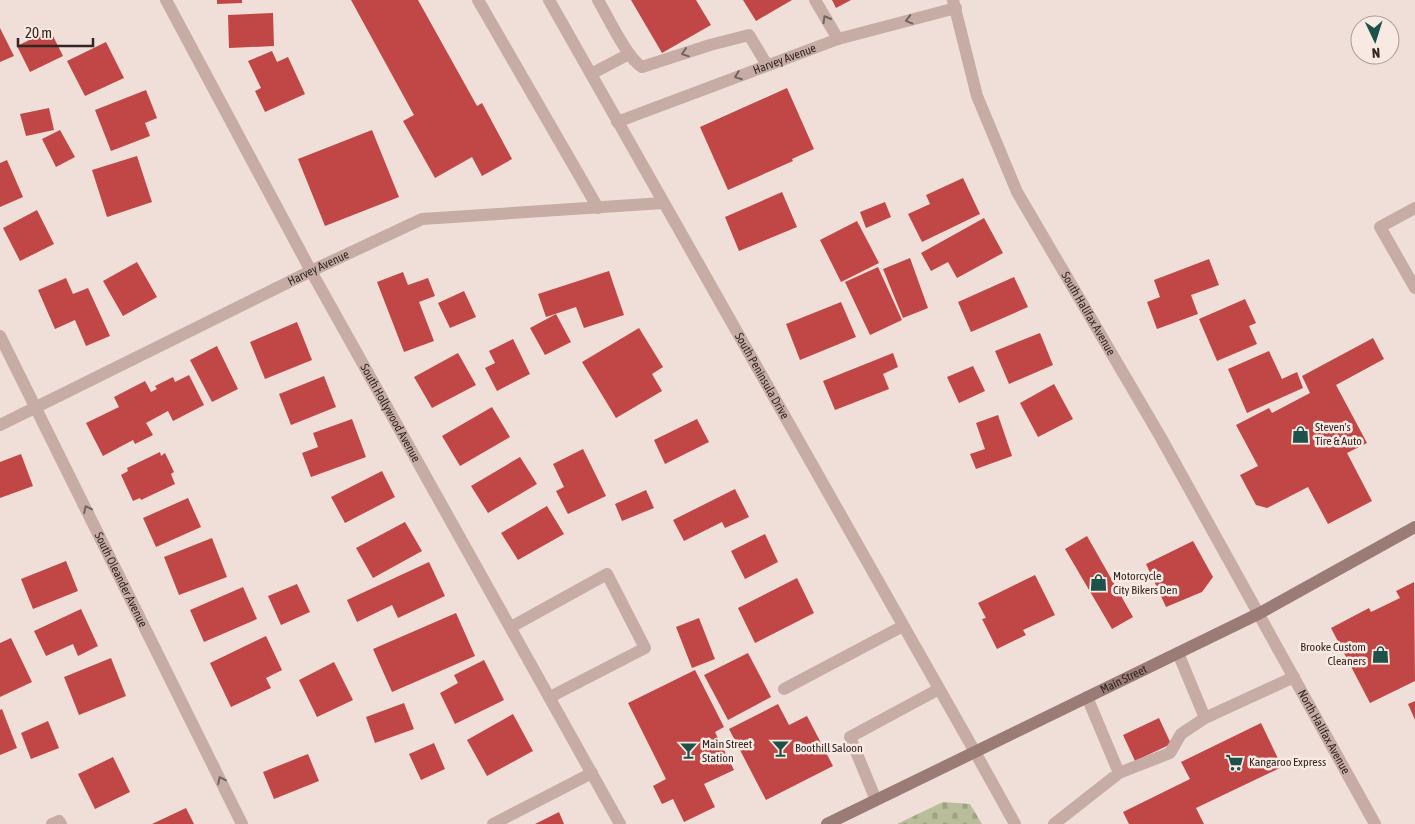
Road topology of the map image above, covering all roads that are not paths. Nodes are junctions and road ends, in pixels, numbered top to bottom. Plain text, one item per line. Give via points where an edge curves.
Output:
1 (166, 0) edge
2 (478, 0) edge
3 (549, 0) edge
4 (598, 0) edge
5 (815, 0) edge
6 (955, 4) edge
7 (838, 39) junction
8 (630, 54) junction
9 (767, 65) junction
10 (591, 74) junction
11 (617, 122) junction
12 (663, 203) junction
13 (598, 208) junction
14 (1415, 208) edge
15 (312, 271) junction
16 (1415, 288) edge
17 (0, 336) edge
18 (36, 407) junction
19 (0, 425) edge
20 (1415, 527) edge
21 (1260, 613) junction
22 (903, 626) junction
23 (511, 627) junction
24 (1178, 653) junction
25 (1294, 677) junction
26 (784, 689) dead end
27 (939, 689) junction
28 (1087, 697) junction
29 (550, 698) junction
30 (1205, 718) junction
31 (975, 752) junction
32 (592, 773) junction
33 (1119, 773) junction
34 (876, 800) junction
35 (52, 824) edge
36 (61, 824) edge
37 (242, 824) edge
38 (493, 824) edge
39 (620, 824) edge
40 (828, 824) edge
41 (1015, 824) edge
42 (1054, 824) edge
43 (1376, 824) edge

1 - 15 street, South Hollywood Avenue
2 - 13 street
3 - 10 street, South Peninsula Drive
4 - 8 street
7 -> 5 street
6 -> 7 street, Harvey Avenue
6 - 21 street, South Halifax Avenue via 977,96 1017,192
7 - 9 street, Harvey Avenue
9 -> 8 street via 749,35 642,67
8 - 10 street
9 -> 11 street, Harvey Avenue
10 - 11 street, South Peninsula Drive
11 - 12 street, South Peninsula Drive
12 - 13 street, Harvey Avenue
12 - 22 street, South Peninsula Drive
13 - 15 street, Harvey Avenue via 422,220
14 - 16 street via 1380,227
15 - 18 street, Harvey Avenue
15 - 23 street, South Hollywood Avenue
17 - 18 street, South Oleander Avenue
18 - 19 street, Harvey Avenue
37 -> 18 street, South Oleander Avenue
20 - 21 main road, Main Street
21 - 24 main road, Main Street
21 - 25 street, North Halifax Avenue
22 - 26 street
22 - 27 street, South Peninsula Drive
23 - 29 street, South Hollywood Avenue
23 - 29 street via 607,574 645,648
24 - 28 main road, Main Street
24 - 30 street
25 - 30 street
25 - 43 street, North Halifax Avenue
27 - 31 street, South Peninsula Drive
27 - 34 street via 850,736
28 - 31 main road, Main Street
28 - 33 street
29 - 32 street, South Hollywood Avenue
30 - 33 street via 1181,734 1170,753
31 - 34 main road, Main Street
31 - 41 street, South Peninsula Drive
32 - 38 street
32 - 39 street, South Hollywood Avenue
33 - 42 street
34 - 40 main road, Main Street
35 - 36 street via 60,820

